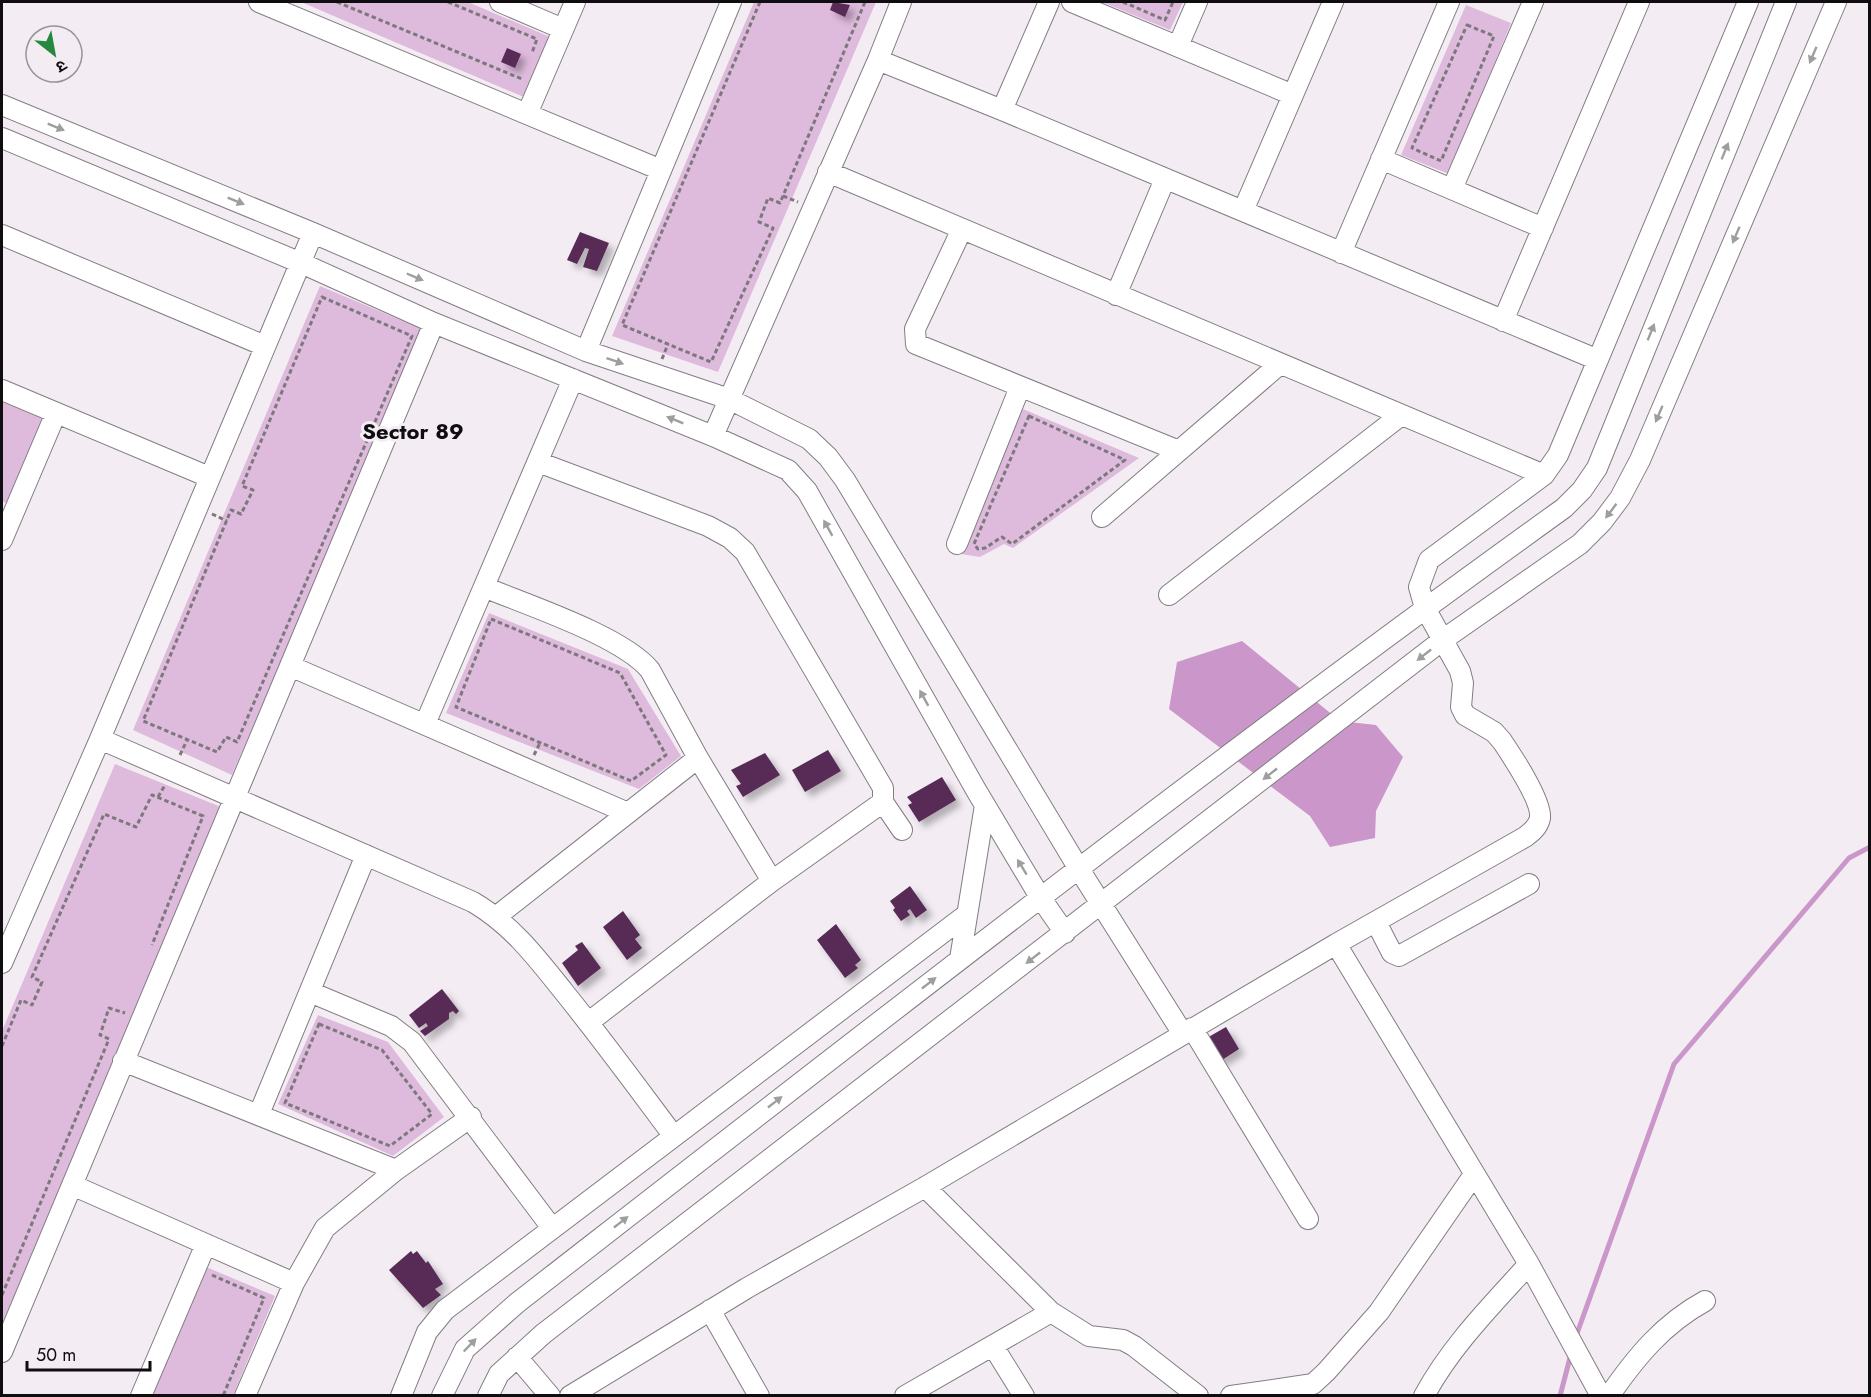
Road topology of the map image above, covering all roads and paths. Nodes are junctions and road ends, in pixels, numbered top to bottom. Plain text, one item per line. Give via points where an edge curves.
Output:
1 (259, 2) edge
2 (337, 2) edge
3 (448, 2) edge
4 (500, 2) edge
5 (575, 2) edge
6 (731, 2) edge
7 (760, 2) edge
8 (865, 2) edge
9 (901, 2) edge
10 (1049, 2) edge
11 (1072, 2) edge
12 (1122, 2) edge
13 (1173, 2) edge
14 (1197, 2) edge
15 (1333, 2) edge
16 (1449, 2) edge
17 (1639, 2) edge
18 (1748, 2) edge
19 (1786, 2) edge
20 (1836, 2) edge
21 (1526, 4) edge
22 (564, 28) junction
23 (1494, 36) joint
24 (1178, 46) junction
25 (530, 60) dead end
26 (878, 60) junction
27 (526, 70) dead end
28 (1293, 95) junction
29 (2, 105) edge
30 (1002, 110) junction
31 (527, 114) junction
32 (2, 138) edge
33 (1381, 159) junction
34 (661, 170) junction
35 (828, 172) junction
36 (1166, 179) junction
37 (1452, 189) junction
38 (1243, 212) junction
39 (1543, 228) junction
40 (962, 229) junction
41 (313, 233) junction
42 (2, 235) edge
43 (1341, 253) junction
44 (301, 263) junction
45 (1116, 295) junction
46 (1503, 321) junction
47 (434, 323) junction
48 (412, 336) joint
49 (265, 346) junction
50 (586, 351) junction
51 (1598, 360) junction
52 (1280, 364) junction
53 (573, 379) junction
54 (1020, 387) junction
55 (2, 390) edge
56 (729, 399) junction
57 (56, 412) junction
58 (1400, 416) junction
59 (713, 436) junction
60 (1179, 451) junction
61 (1125, 460) joint
62 (538, 462) junction
63 (1544, 475) junction
64 (209, 477) junction
65 (1102, 517) dead end
66 (2, 536) edge
67 (957, 544) dead end
68 (484, 587) junction
69 (1169, 595) dead end
70 (1425, 608) junction
71 (1444, 639) junction
72 (290, 666) junction
73 (620, 673) joint
74 (425, 724) junction
75 (100, 739) junction
76 (698, 758) junction
77 (235, 797) junction
78 (883, 802) junction
79 (985, 805) junction
80 (628, 813) junction
81 (902, 830) dead end
82 (366, 855) junction
83 (1079, 869) junction
84 (772, 881) junction
85 (1529, 884) dead end
86 (1040, 897) junction
87 (1102, 904) junction
88 (966, 915) junction
89 (497, 916) junction
90 (1376, 922) junction
91 (1065, 933) junction
92 (1336, 944) junction
93 (151, 948) dead end
94 (960, 959) junction
95 (2, 963) edge
96 (309, 992) junction
97 (129, 1003) dead end
98 (588, 1022) junction
99 (1188, 1031) junction
100 (801, 1040) junction
101 (2, 1046) edge
102 (382, 1050) joint
103 (123, 1061) junction
104 (817, 1070) junction
105 (259, 1114) junction
106 (471, 1117) junction
107 (673, 1135) junction
108 (396, 1170) junction
109 (1473, 1176) junction
110 (72, 1185) junction
111 (926, 1187) junction
112 (1308, 1219) dead end
113 (552, 1228) junction
114 (206, 1244) junction
115 (1528, 1264) junction
116 (294, 1282) junction
117 (207, 1285) dead end
118 (2, 1295) edge
119 (1705, 1301) dead end
120 (710, 1311) junction
121 (1051, 1312) junction
122 (993, 1346) junction
123 (2, 1352) edge
124 (518, 1357) junction
125 (1316, 1390) edge
126 (914, 1393) edge
127 (141, 1395) edge
128 (223, 1395) edge
129 (245, 1395) edge
130 (401, 1395) edge
131 (442, 1395) edge
132 (488, 1395) edge
133 (550, 1395) edge
134 (570, 1395) edge
135 (759, 1395) edge
136 (1024, 1395) edge
137 (1198, 1395) edge
138 (1231, 1395) edge
139 (1424, 1395) edge
140 (1601, 1395) edge
141 (1609, 1395) edge

1 - 31 street
2 - 27 path via 522,80
3 - 25 path via 537,39
4 - 22 street
5 - 22 street
6 - 34 street
7 - 8 path via 622,325 711,362 773,228 759,222 768,198 780,203
9 - 26 street
10 - 30 street
11 - 24 street
12 - 13 path via 1165,20
14 - 24 street
15 - 28 street
16 - 33 street
17 - 39 street
18 - 51 street
70 -> 19 street via 1564,508 1597,468
20 -> 71 street via 1640,460 1620,498 1580,544
21 - 37 street
22 - 31 street
23 - 23 path via 1441,161 1412,148 1467,24
24 - 28 street
26 - 30 street
26 - 35 street
28 - 38 street
29 -> 41 street
30 - 36 street
31 - 34 street
32 - 44 street
33 - 37 street
33 - 43 street
34 - 50 street
35 - 40 street
35 - 56 street
36 - 38 street
36 - 45 street
37 - 39 street
38 - 43 street
39 - 46 street
40 - 45 street
40 - 54 street via 914,338 922,347
41 - 44 street
41 -> 50 street
42 - 49 street
43 - 46 street
44 - 47 street
44 - 49 street
45 - 52 street
46 - 51 street
47 - 53 street
47 - 72 street
48 - 48 path via 322,297 242,486 253,490 241,514 231,510 143,721 217,752 226,737 237,742
49 - 64 street
50 -> 56 street
51 - 63 street via 1558,455
52 - 58 street
52 - 60 street
59 -> 53 street
53 - 62 street
54 - 60 street
54 - 67 street
55 - 57 street
56 - 59 street
56 - 83 street via 809,439 828,457
57 - 64 street
57 - 66 street
58 - 63 street
58 - 69 street
79 -> 59 street via 807,491 788,470
60 - 65 street
61 - 61 path via 1012,543 1002,537 985,548 978,549 974,544 1029,416
62 - 68 street
62 - 78 street via 708,526 745,552 883,788
63 - 70 street via 1426,564 1426,574 1419,586
64 - 75 street
68 - 74 street
68 - 76 street via 614,643 641,659
70 - 71 street
70 - 83 street
71 -> 87 street
71 - 90 street via 1460,671 1461,707 1465,715 1502,741 1538,806 1539,821 1526,837
72 - 74 street
72 - 77 street
73 - 73 path via 666,755 631,781 456,707 491,619
74 - 80 street
75 - 77 street
75 - 95 street
76 - 80 street
76 - 84 street
77 - 82 street
77 - 103 street
78 - 81 street
78 - 84 street
86 -> 79 street
79 - 88 street
80 - 89 street
82 - 89 street
82 - 96 street
83 - 86 street
83 - 87 street
84 - 98 street
85 - 90 street via 1399,956 1392,953
86 - 91 street
86 - 94 street
87 - 91 street
87 - 99 street
88 - 94 street
88 - 100 street
89 - 98 street via 517,934
90 - 92 street
91 -> 124 street
92 - 99 street
92 - 109 street
93 - 101 path via 203,816 152,795 136,827 104,814 32,977 42,982 39,990 32,1005 21,1000
104 -> 94 street
96 - 105 street
96 - 106 street via 401,1032
97 - 118 path via 125,1014 109,1008 100,1035 109,1039
98 - 107 street
99 - 111 street
99 - 112 street
100 - 104 street
100 - 107 street
102 - 102 path via 432,1114 390,1146 285,1102 319,1024
103 - 105 street
103 - 110 street
131 -> 104 street via 465,1349 517,1303
105 - 108 street
106 - 108 street
106 - 113 street
107 - 113 street
108 - 116 street via 325,1228
109 - 115 street
109 - 125 street via 1379,1312
110 - 114 street
110 - 123 street
111 - 120 street
111 - 121 street
113 - 130 street via 436,1318 426,1332
114 - 116 street
114 - 127 street
115 - 139 street via 1462,1339
115 - 140 street
116 - 129 street
117 - 128 path via 212,1274 264,1298
119 - 141 street via 1661,1331
120 - 134 street
120 - 135 street
121 - 122 street
121 - 137 street via 1089,1336 1134,1346
122 - 126 street
122 - 136 street
124 - 132 street via 498,1374
124 - 133 street
125 - 138 street

